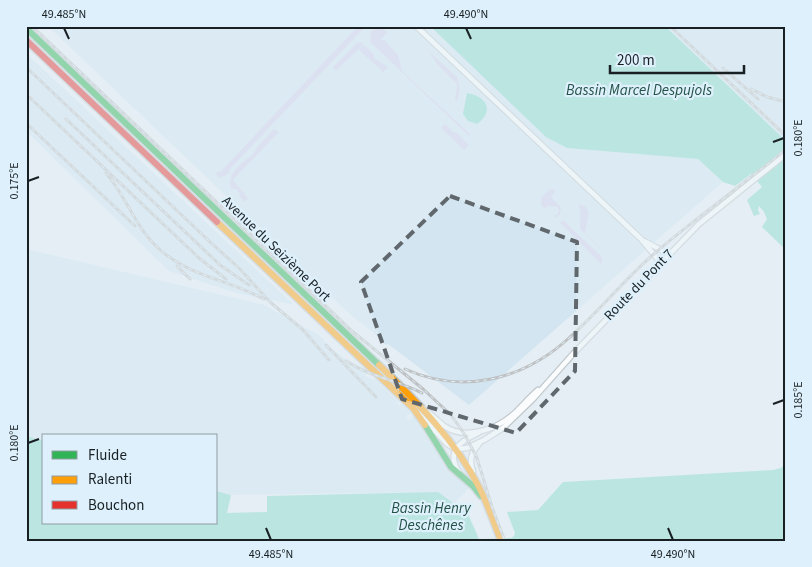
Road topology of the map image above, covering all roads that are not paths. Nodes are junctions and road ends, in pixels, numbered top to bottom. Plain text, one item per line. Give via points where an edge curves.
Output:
1 (416, 26) edge
2 (26, 28) edge
3 (26, 40) edge
4 (786, 154) edge
5 (641, 240) junction
6 (669, 254) junction
7 (661, 263) junction
8 (546, 382) junction
9 (404, 388) junction
10 (413, 408) junction
11 (486, 430) junction
12 (484, 440) junction
13 (456, 449) junction
14 (465, 479) junction
15 (482, 493) junction
16 (487, 506) junction
17 (501, 541) edge

1 - 5 street
2 - 9 main road, Avenue du Seizième Port
3 - 10 main road, Avenue du Seizième Port
4 - 6 street, Route du Pont 7 via 699,224
5 - 6 street
5 - 7 street
6 - 7 street, Route du Pont 7
7 - 8 street, Route du Pont 7
8 - 11 street via 507,419
8 - 12 street via 513,420
9 - 11 street via 451,430 467,433
9 - 13 main road, Avenue du Seizième Port
10 - 13 street via 447,444
10 - 14 main road, Avenue du Seizième Port via 447,462
11 - 13 street via 465,439
12 - 13 street
12 - 15 street via 470,459
13 - 14 street via 455,465
13 - 15 main road, Avenue du Seizième Port
14 - 16 main road, Avenue du Seizième Port
15 - 16 main road, Avenue du Seizième Port
16 - 17 main road, Avenue du Seizième Port

